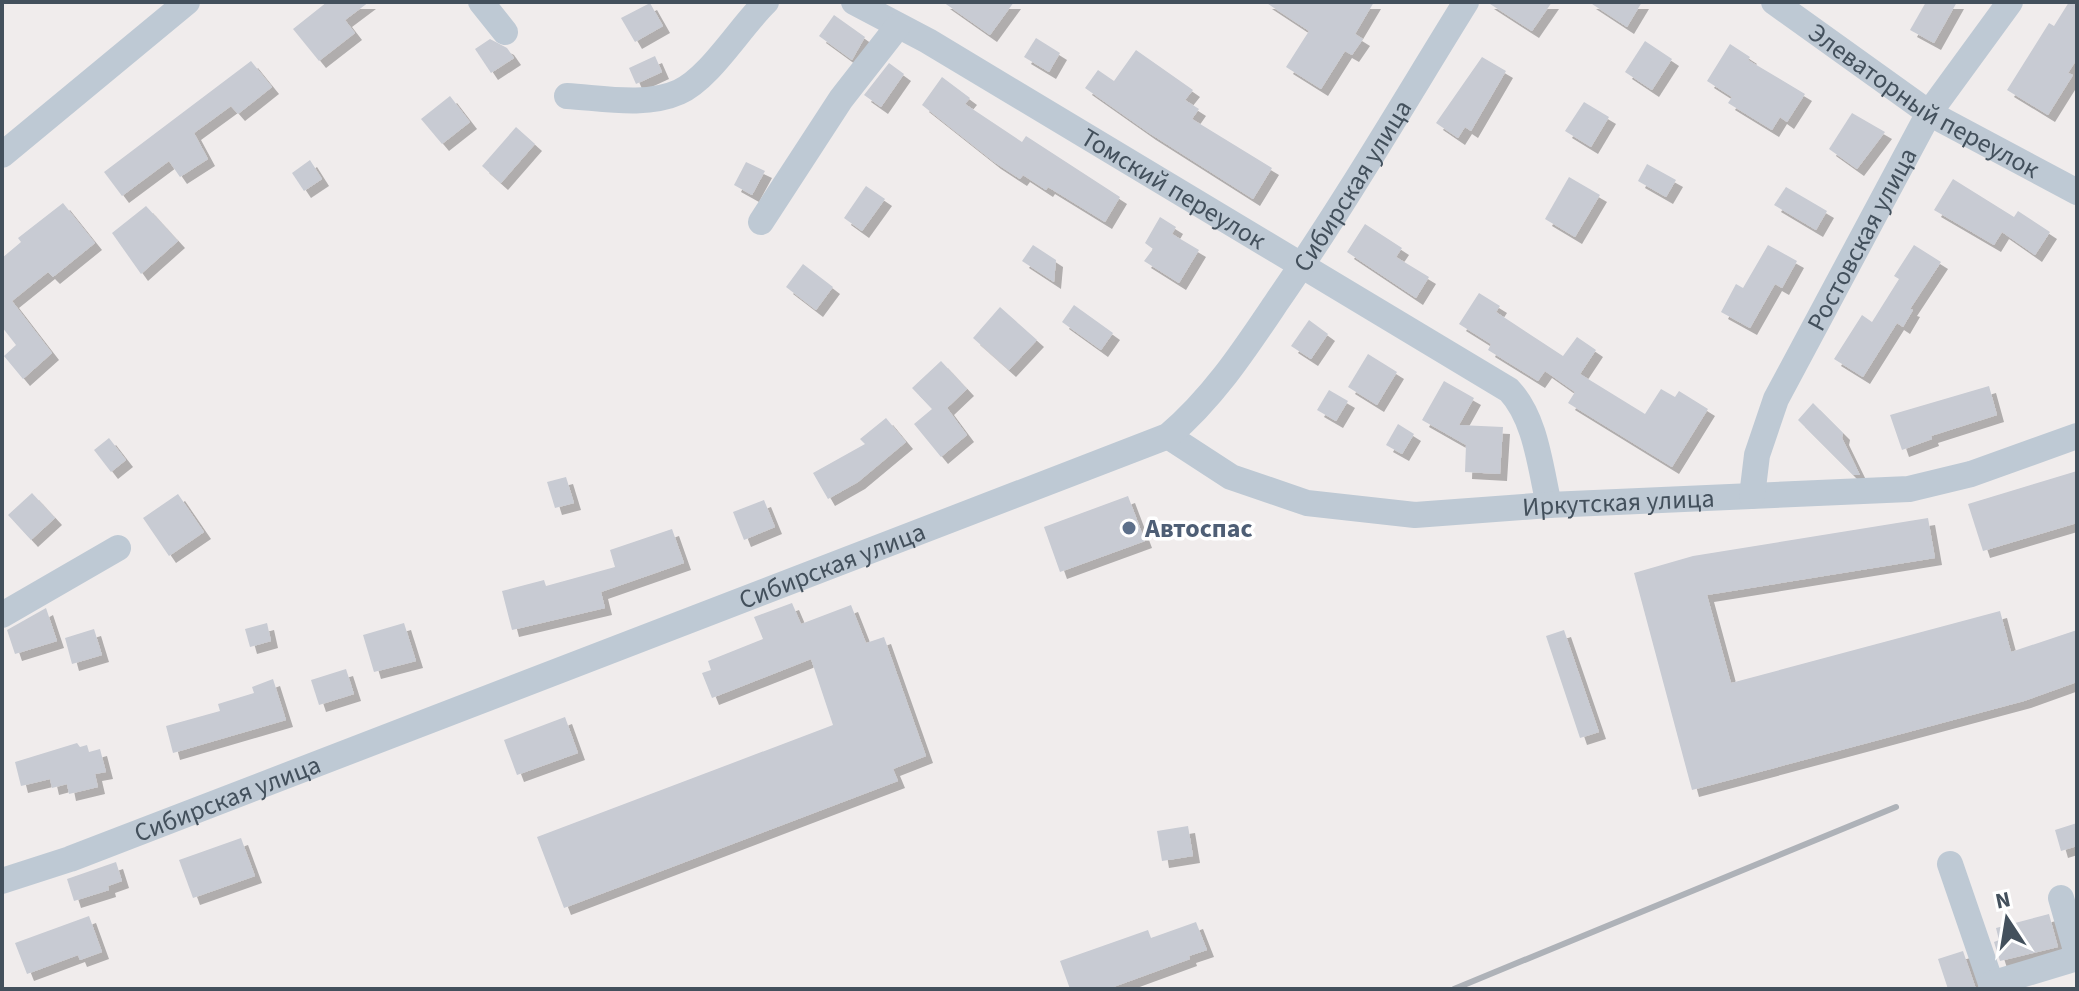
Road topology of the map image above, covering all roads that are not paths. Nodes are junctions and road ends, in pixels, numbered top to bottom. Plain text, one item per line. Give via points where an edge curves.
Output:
1 (187, 2) edge
2 (481, 2) edge
3 (766, 2) edge
4 (854, 2) edge
5 (1466, 2) edge
6 (1774, 2) edge
7 (2010, 2) edge
8 (898, 26) junction
9 (505, 32) dead end
10 (567, 96) dead end
11 (1929, 113) junction
12 (2, 155) edge
13 (2077, 192) edge
14 (761, 222) dead end
15 (1302, 265) junction
16 (1168, 436) junction
17 (2077, 436) edge
18 (1752, 496) junction
19 (1549, 505) junction
20 (118, 548) dead end
21 (2, 615) edge
22 (1950, 864) dead end
23 (2, 881) edge
24 (2061, 898) dead end
25 (2077, 956) edge
26 (1992, 986) edge

1 - 12 street
2 - 9 street
3 - 10 street via 702,74 679,92 644,99
4 - 8 street, Томский переулок
5 - 15 street, Сибирская улица
6 - 11 street, Элеваторный переулок
7 - 11 street, Ростовская улица
8 - 14 street via 841,99
8 - 15 street, Томский переулок
11 - 13 street, Элеваторный переулок
11 - 18 street, Ростовская улица via 1776,399 1757,455
15 - 16 street, Сибирская улица via 1227,375 1198,411
15 - 19 street, Томский переулок via 1509,390 1522,404 1529,424
16 - 19 street, Иркутская улица via 1231,477 1307,503 1415,515
16 - 23 street, Сибирская улица via 85,854
17 - 18 street, Иркутская улица via 1971,474 1909,489
18 - 19 street, Иркутская улица
20 - 21 street
22 - 26 street
24 - 25 street
25 - 26 street

